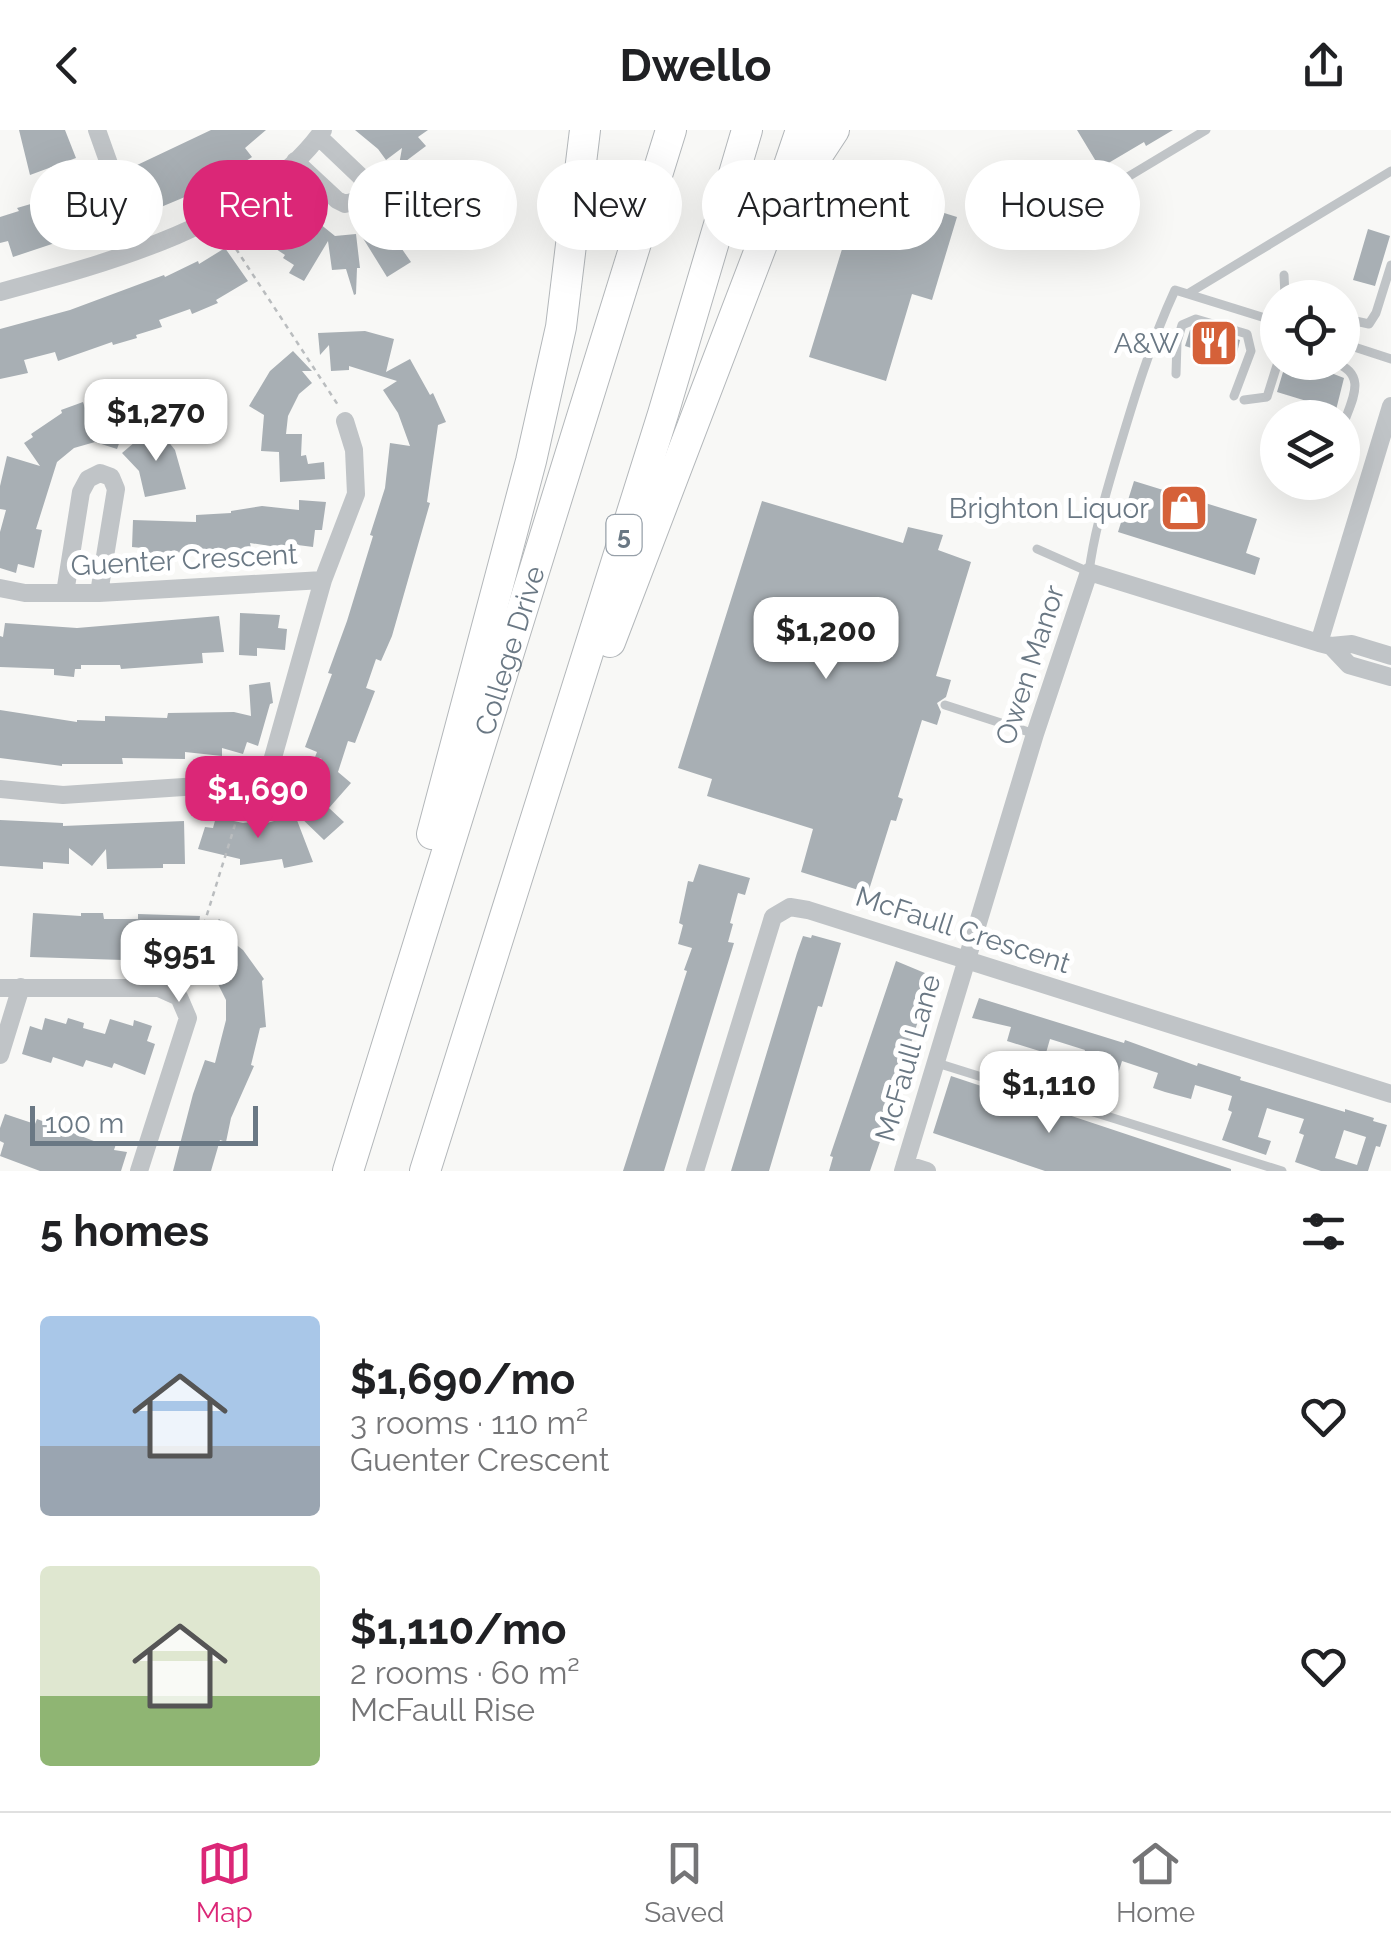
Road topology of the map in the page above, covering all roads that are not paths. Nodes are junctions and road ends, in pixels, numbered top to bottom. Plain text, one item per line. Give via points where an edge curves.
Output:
1 (97, 130) edge
2 (586, 130) edge
3 (671, 130) edge
4 (747, 130) edge
5 (801, 130) edge
6 (834, 130) edge
7 (1206, 130) edge
8 (321, 133) edge
9 (107, 160) edge
10 (296, 160) edge
11 (791, 160) edge
12 (815, 160) edge
13 (1140, 170) edge
14 (1391, 172) edge
15 (328, 192) edge
16 (132, 250) edge
17 (760, 250) edge
18 (1391, 265) edge
19 (1284, 275) dead end
20 (1284, 280) edge
21 (0, 292) edge
22 (1189, 293) junction
23 (1260, 316) edge
24 (1360, 322) edge
25 (1360, 350) edge
26 (1391, 360) edge
27 (1176, 374) dead end
28 (1272, 380) edge
29 (1391, 406) edge
30 (346, 421) dead end
31 (1037, 549) dead end
32 (1089, 572) junction
33 (324, 580) junction
34 (0, 588) edge
35 (65, 593) junction
36 (99, 593) junction
37 (1325, 644) junction
38 (1391, 656) edge
39 (1391, 677) edge
40 (945, 705) dead end
41 (1035, 734) junction
42 (0, 789) edge
43 (496, 939) junction
44 (966, 960) junction
45 (20, 986) junction
46 (0, 988) edge
47 (0, 1055) edge
48 (934, 1062) junction
49 (1391, 1094) edge
50 (904, 1168) edge
51 (139, 1171) edge
52 (346, 1171) edge
53 (425, 1171) edge
54 (695, 1171) edge
55 (927, 1171) edge
56 (1282, 1171) edge

1 - 9 street
2 - 52 highway via 561,328
3 - 52 highway, College Drive
4 - 43 highway, 5
5 - 11 highway
6 - 12 highway
7 - 13 lane
8 - 10 street
8 - 15 street via 365,185 360,199 345,204
14 - 22 lane
16 - 21 street
17 - 43 highway
18 - 24 lane via 1376,313 1368,324
19 - 20 lane
22 - 23 lane
22 - 32 lane via 1175,290 1159,324 1092,541
25 - 26 lane
27 - 28 lane via 1182,326 1196,320 1248,334 1251,351 1239,398 1267,397
29 - 37 street
30 - 33 street via 356,494
31 - 32 lane
32 - 37 street, Owen Manor
32 - 41 street, Owen Manor
33 - 36 street, Guenter Crescent
33 - 42 street, Guenter Crescent via 272,761 244,783 63,795
34 - 35 street, Guenter Crescent
35 - 36 street, Guenter Crescent
35 - 36 street via 81,492 100,474 111,477 116,489
37 - 38 street
37 - 39 street via 1349,665
40 - 41 lane
41 - 44 street, Owen Manor
43 - 53 highway, 5
44 - 48 street, McFaull Lane
44 - 49 street, McFaull Crescent
44 - 54 street, McFaull Crescent via 808,910 790,908 773,917
45 - 46 street
45 - 47 street
45 - 51 street via 159,988 180,998 188,1018
48 - 50 street, McFaull Lane
48 - 56 lane
50 - 55 street

